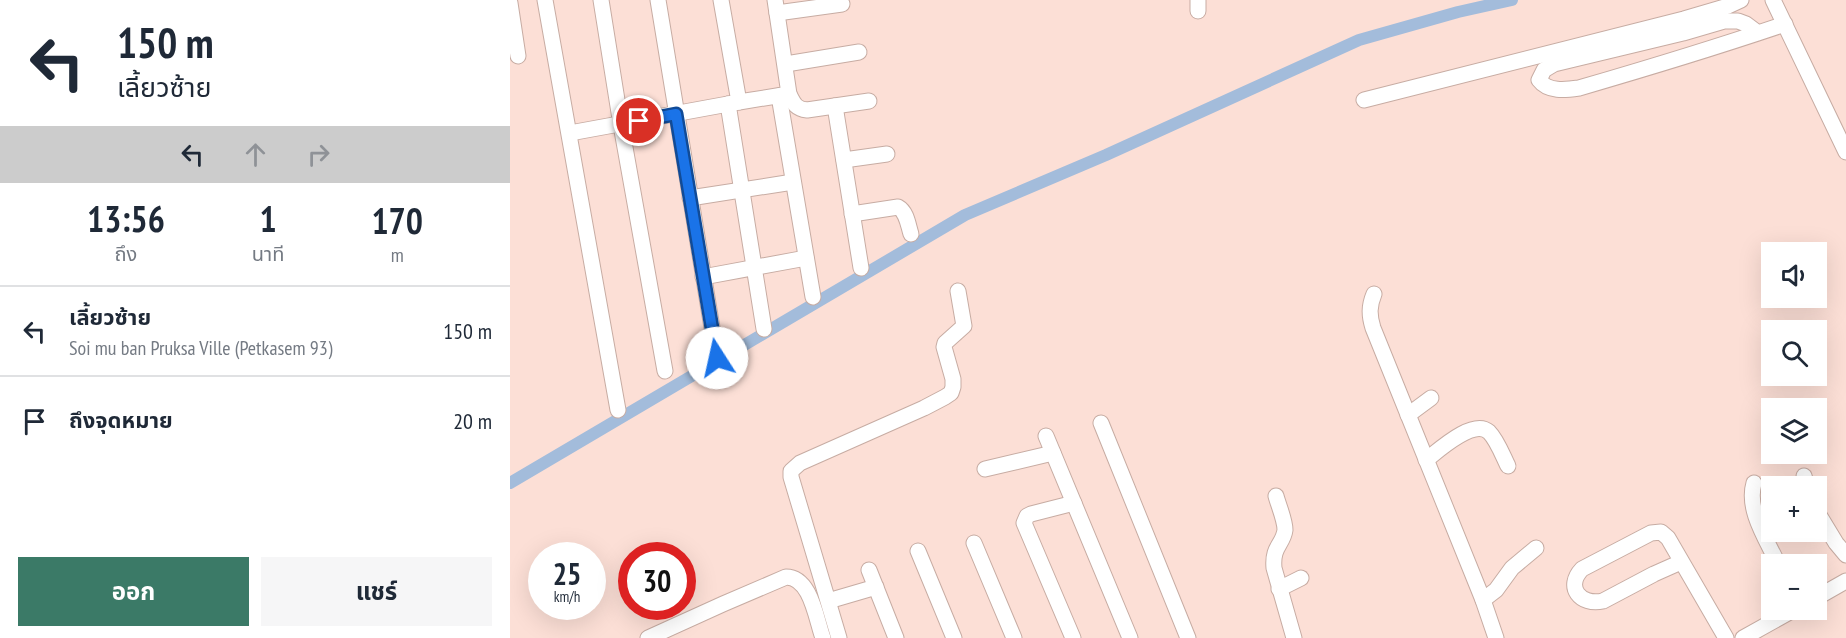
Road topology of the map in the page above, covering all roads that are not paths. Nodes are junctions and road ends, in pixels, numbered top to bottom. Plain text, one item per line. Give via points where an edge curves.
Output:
1 (545, 0) edge
2 (601, 0) edge
3 (658, 0) edge
4 (721, 0) edge
5 (1741, 0) edge
6 (1773, 0) edge
7 (510, 3) edge
8 (842, 4) dead end
9 (776, 6) edge
10 (1785, 24) junction
11 (1758, 33) junction
12 (859, 52) dead end
13 (518, 56) dead end
14 (786, 64) junction
15 (784, 95) junction
16 (1364, 100) dead end
17 (869, 101) dead end
18 (734, 103) junction
19 (835, 106) junction
20 (676, 114) junction
21 (1839, 118) edge
22 (621, 125) junction
23 (570, 133) junction
24 (1846, 152) edge
25 (887, 154) dead end
26 (844, 160) junction
27 (793, 182) junction
28 (742, 190) junction
29 (690, 198) junction
30 (852, 214) junction
31 (911, 234) dead end
32 (806, 258) junction
33 (754, 266) junction
34 (861, 268) dead end
35 (703, 277) junction
36 (958, 291) dead end
37 (1374, 294) dead end
38 (813, 297) dead end
39 (764, 328) dead end
40 (717, 358) dead end
41 (665, 371) dead end
42 (1431, 398) dead end
43 (618, 410) dead end
44 (1408, 414) junction
45 (1101, 423) dead end
46 (1046, 436) dead end
47 (1053, 453) junction
48 (1426, 460) junction
49 (1508, 466) dead end
50 (985, 469) dead end
51 (1754, 483) dead end
52 (1275, 496) dead end
53 (1074, 503) junction
54 (1827, 528) edge
55 (974, 543) dead end
56 (1536, 548) dead end
57 (918, 551) dead end
58 (1773, 554) edge
59 (1846, 555) edge
60 (1681, 562) junction
61 (869, 570) dead end
62 (1301, 578) dead end
63 (1846, 582) edge
64 (876, 587) junction
65 (1279, 589) junction
66 (1827, 592) edge
67 (835, 599) dead end
68 (1483, 600) junction
69 (1780, 620) edge
70 (1762, 633) edge
71 (648, 638) edge
72 (823, 638) edge
73 (839, 638) edge
74 (896, 638) edge
75 (954, 638) edge
76 (1014, 638) edge
77 (1072, 638) edge
78 (1130, 638) edge
79 (1188, 638) edge
80 (1294, 638) edge
81 (1496, 638) edge
82 (1726, 638) edge
83 (1743, 638) edge

1 - 23 street
2 - 22 street
3 - 20 street
4 - 18 street
5 - 16 street via 1684,19
6 - 10 street
7 - 13 street
8 - 9 street
9 - 14 street
10 - 11 street
10 - 21 street
11 - 11 street via 1738,21 1724,21 1554,63 1539,80 1545,86 1563,90 1579,88
12 - 14 street
14 - 15 street
15 - 18 street
15 - 19 street via 800,109
15 - 27 street
17 - 19 street
18 - 20 street
18 - 28 street
19 - 26 street
20 - 22 street
20 - 29 street
21 - 24 street
22 - 23 street
22 - 41 street
23 - 43 street
25 - 26 street
26 - 30 street
27 - 28 street
27 - 32 street
28 - 29 street
28 - 33 street
29 - 35 street
30 - 31 street via 898,207
30 - 34 street
32 - 33 street
32 - 38 street
33 - 35 street
33 - 39 street
35 - 40 street
36 - 73 street via 964,326 944,347 953,379 951,393 800,463 791,471
37 - 44 street via 1369,315
42 - 44 street
44 - 48 street
45 - 79 street
46 - 47 street
47 - 50 street
47 - 53 street
48 - 49 street via 1455,437 1481,429 1490,434
48 - 68 street
51 - 58 street via 1752,502
52 - 65 street via 1285,529 1273,557
53 - 77 street via 1024,519
53 - 78 street
54 - 59 street
55 - 76 street
56 - 68 street
57 - 75 street
60 - 60 street via 1603,601 1585,601 1575,588 1577,573 1582,569 1657,531 1665,534
60 - 82 street
61 - 64 street
62 - 65 street
63 - 66 street
64 - 67 street
64 - 74 street
65 - 80 street
68 - 81 street
69 - 70 street
70 - 83 street
71 - 72 street via 792,577 805,587

